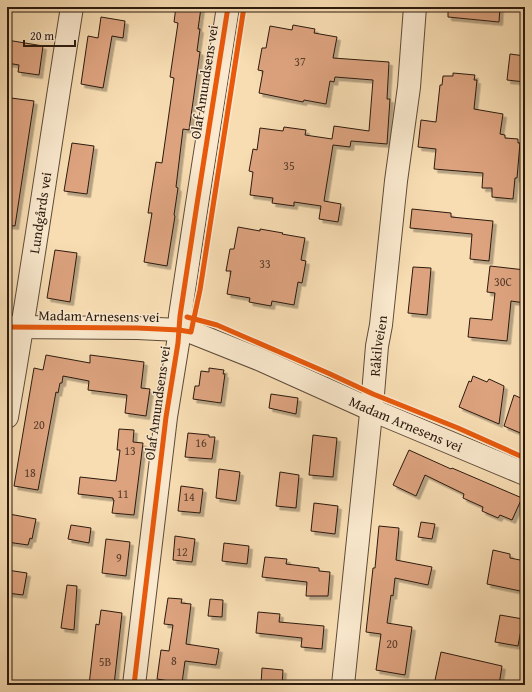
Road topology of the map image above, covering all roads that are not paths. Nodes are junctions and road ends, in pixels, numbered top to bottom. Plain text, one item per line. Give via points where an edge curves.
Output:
1 (72, 7) edge
2 (228, 7) edge
3 (415, 7) edge
4 (15, 327) edge
5 (179, 330) junction
6 (372, 410) junction
7 (7, 417) edge
8 (525, 474) edge
9 (134, 685) edge
10 (344, 685) edge

1 - 4 street, Lundgårds vei via 48,154
2 - 5 street, Olaf Amundsens vei
3 - 6 street, Råkilveien via 409,87 396,180
4 - 5 street, Madam Arnesens vei
4 - 7 street, Lundgårds vei
5 - 6 street, Madam Arnesens vei via 191,332 261,360
5 - 9 street, Olaf Amundsens vei
6 - 8 street, Madam Arnesens vei
6 - 10 street, Råkilveien

